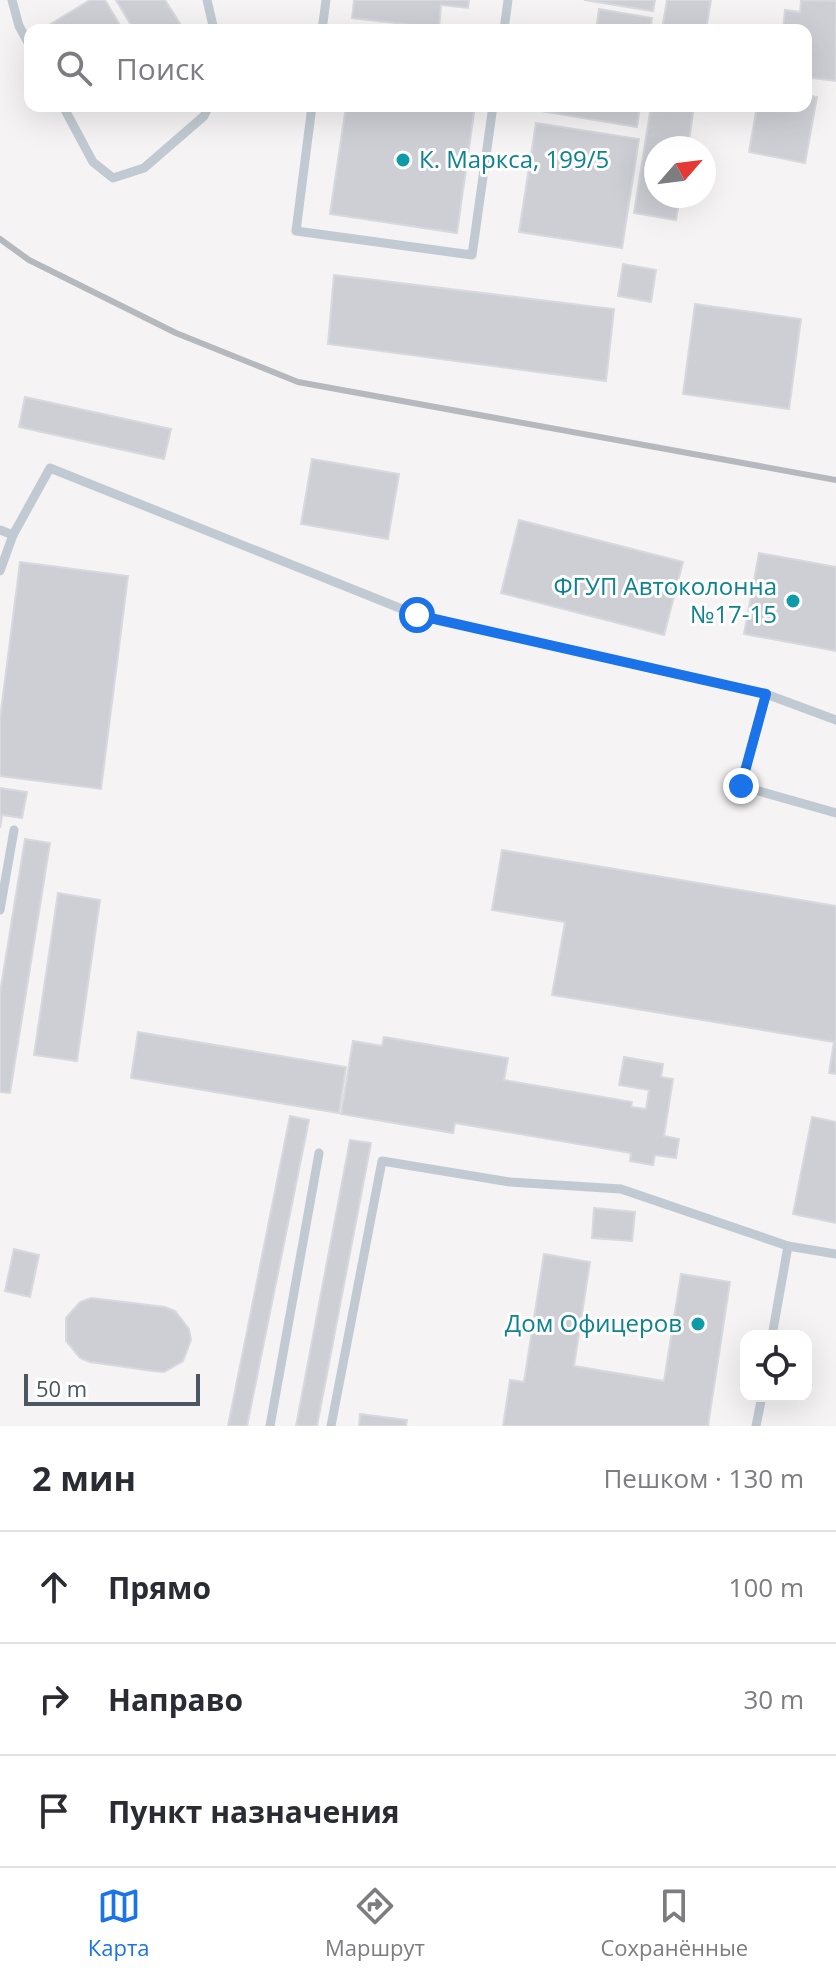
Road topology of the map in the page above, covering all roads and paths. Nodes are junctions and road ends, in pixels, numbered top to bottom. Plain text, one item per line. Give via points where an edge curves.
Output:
1 (12, 0) edge
2 (207, 0) edge
3 (326, 0) edge
4 (508, 0) edge
5 (213, 24) edge
6 (323, 24) edge
7 (505, 24) edge
8 (24, 35) edge
9 (66, 112) edge
10 (206, 112) edge
11 (311, 112) edge
12 (492, 112) edge
13 (0, 530) edge
14 (13, 535) junction
15 (0, 571) edge
16 (766, 694) junction
17 (836, 720) edge
18 (836, 813) edge
19 (14, 830) dead end
20 (0, 910) edge
21 (319, 1153) dead end
22 (788, 1246) junction
23 (836, 1254) edge
24 (773, 1330) edge
25 (761, 1402) edge
26 (270, 1426) edge
27 (331, 1426) edge
28 (756, 1426) edge

1 - 8 lane
2 - 5 lane
3 - 6 lane
4 - 7 lane
9 - 10 lane via 93,162 113,178 144,168
11 - 12 lane via 296,231 472,255
13 - 14 lane
14 - 15 lane
14 - 16 lane via 50,468 417,615
16 - 17 lane
16 - 18 lane via 741,786
19 - 20 lane
21 - 26 lane
22 - 23 lane
22 - 24 lane
22 - 27 lane via 621,1189 510,1182 382,1161
25 - 28 lane

